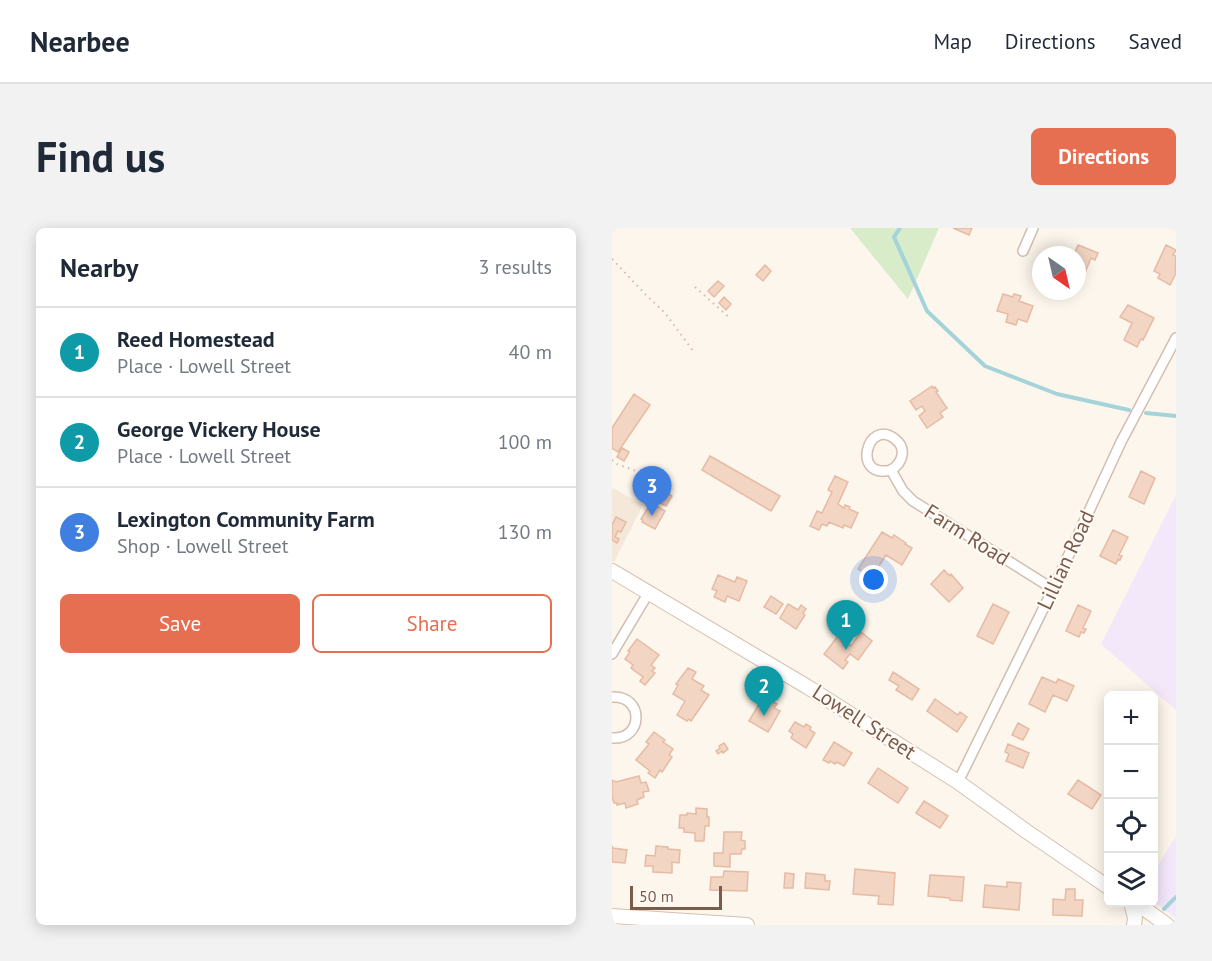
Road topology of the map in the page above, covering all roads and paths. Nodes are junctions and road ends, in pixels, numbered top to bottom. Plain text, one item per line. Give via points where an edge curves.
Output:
1 (1033, 228) edge
2 (1023, 251) dead end
3 (612, 260) edge
4 (695, 287) dead end
5 (731, 318) dead end
6 (1176, 338) edge
7 (694, 352) dead end
8 (612, 460) edge
9 (891, 470) junction
10 (644, 474) dead end
11 (612, 571) edge
12 (1053, 589) junction
13 (649, 592) junction
14 (612, 654) edge
15 (612, 697) edge
16 (612, 738) edge
17 (958, 782) junction
18 (1104, 884) edge
19 (1134, 907) edge
20 (1139, 907) edge
21 (612, 915) edge
22 (747, 925) edge
23 (1134, 925) edge
24 (1167, 925) edge

1 - 2 street
3 - 7 path via 665,313
4 - 5 path
6 - 12 street, Lillian Road via 1121,442
8 - 10 path
9 - 9 street via 876,470 868,462 868,447 878,436 893,437 902,448 900,463
9 - 12 street, Farm Road via 903,491 921,507
11 - 13 main road, Lowell Street
12 - 17 street, Lillian Road
13 - 14 street
13 - 17 main road, Lowell Street
15 - 16 street via 628,700 636,715 631,731
17 - 18 main road, Lowell Street
19 - 23 main road
20 - 24 main road
21 - 22 main road

